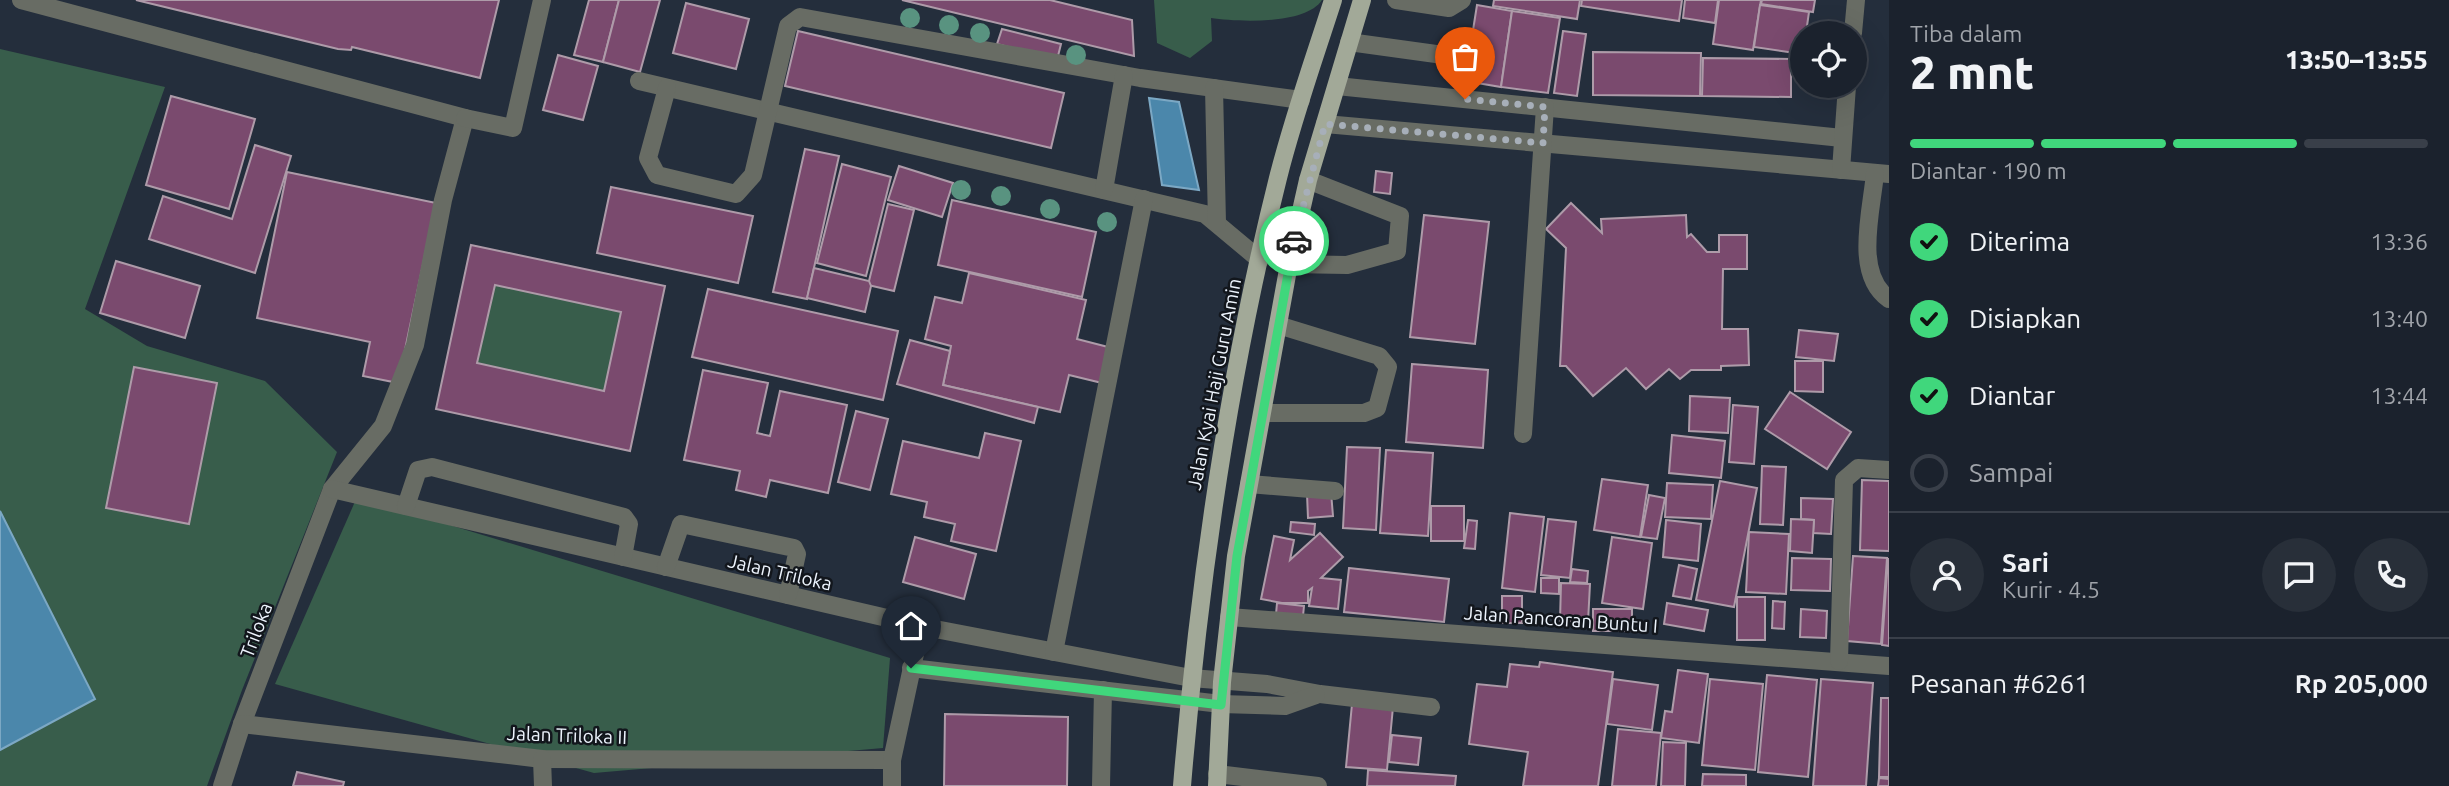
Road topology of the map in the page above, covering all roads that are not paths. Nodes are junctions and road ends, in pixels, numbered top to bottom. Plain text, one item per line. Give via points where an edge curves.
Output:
1 (21, 0) edge
2 (542, 0) edge
3 (1333, 0) edge
4 (1362, 0) edge
5 (1396, 0) edge
6 (1462, 0) edge
7 (1856, 0) edge
8 (1854, 21) edge
9 (1349, 43) junction
10 (1436, 54) dead end
11 (1132, 77) junction
12 (639, 81) dead end
13 (1337, 86) junction
14 (667, 88) junction
15 (1214, 88) junction
16 (1846, 98) edge
17 (1301, 100) junction
18 (1545, 107) junction
19 (767, 112) junction
20 (465, 118) junction
21 (1325, 124) junction
22 (1842, 138) junction
23 (1543, 143) junction
24 (1841, 170) junction
25 (1882, 174) edge
26 (1308, 180) junction
27 (1104, 190) junction
28 (1149, 201) junction
29 (1211, 218) junction
30 (1260, 260) junction
31 (1289, 264) junction
32 (1889, 299) edge
33 (1278, 326) junction
34 (1263, 413) junction
35 (1523, 434) dead end
36 (1889, 470) edge
37 (1249, 484) junction
38 (332, 489) junction
39 (1335, 491) dead end
40 (406, 506) junction
41 (623, 557) junction
42 (666, 567) junction
43 (788, 595) junction
44 (1229, 617) junction
45 (921, 626) junction
46 (1054, 652) junction
47 (1839, 661) junction
48 (1889, 666) edge
49 (911, 668) junction
50 (1184, 676) junction
51 (1222, 682) junction
52 (1103, 690) junction
53 (1320, 694) junction
54 (1181, 701) junction
55 (1221, 705) junction
56 (1430, 707) dead end
57 (243, 723) junction
58 (542, 759) junction
59 (892, 760) junction
60 (1217, 780) edge
61 (222, 786) edge
62 (543, 786) edge
63 (892, 786) edge
64 (1101, 786) edge
65 (1182, 786) edge
66 (1318, 786) edge

1 - 20 street
2 - 20 street via 513,128
3 - 17 main road, Jalan Kyai Haji Guru Amin
4 - 9 main road
5 - 6 street via 1449,8
7 - 8 street
9 - 10 street
9 - 13 main road
11 - 15 street
11 - 19 street via 800,17 788,26
11 - 27 street
12 - 14 street
13 - 18 street
13 - 21 main road
14 - 19 street
14 - 19 street via 648,158 657,175 736,194 753,175
15 - 17 street
15 - 29 street
16 - 22 street
17 - 30 main road, Jalan Kyai Haji Guru Amin
18 - 22 street
18 - 23 street
19 - 27 street
20 - 38 street, Triloka via 443,200 415,345 383,426
21 - 23 street
21 - 26 main road
22 - 24 street
23 - 24 street
23 - 35 street
24 - 25 street
25 - 32 street via 1867,259 1878,291
26 - 31 main road
26 - 31 street via 1400,216 1397,251 1347,265
27 - 28 street
28 - 29 street
28 - 46 street
29 - 30 street
30 - 50 main road, Jalan Kyai Haji Guru Amin
31 - 33 main road
33 - 34 main road
33 - 34 street via 1379,356 1388,367 1377,408 1364,413
34 - 37 main road
36 - 47 street via 1858,468 1844,480
37 - 39 street
37 - 44 main road
38 - 40 street, Jalan Triloka
38 - 57 street, Triloka
40 - 41 street, Jalan Triloka
40 - 41 street via 418,470 432,467 624,517 629,524
41 - 42 street, Jalan Triloka
42 - 43 street, Jalan Triloka
42 - 43 street via 681,524 794,548 797,554
43 - 45 street, Jalan Triloka
44 - 47 street, Jalan Pancoran Buntu I
44 - 51 main road
45 - 46 street, Jalan Triloka
45 - 49 street
46 - 50 street, Jalan Triloka
47 - 48 street, Jalan Pancoran Buntu I
49 - 52 street
49 - 59 street
50 - 51 street, Jalan Triloka
50 - 54 main road, Jalan Kyai Haji Guru Amin
51 - 53 street, Jalan Triloka
51 - 55 main road
52 - 54 street
52 - 64 street
53 - 55 street via 1285,706
53 - 56 street, Jalan Triloka
54 - 55 street
54 - 65 main road, Jalan Kyai Haji Guru Amin
55 - 60 main road
57 - 58 street, Jalan Triloka II
57 - 61 street, Triloka
58 - 59 street, Jalan Triloka II
58 - 62 street
59 - 63 street
60 - 66 street

